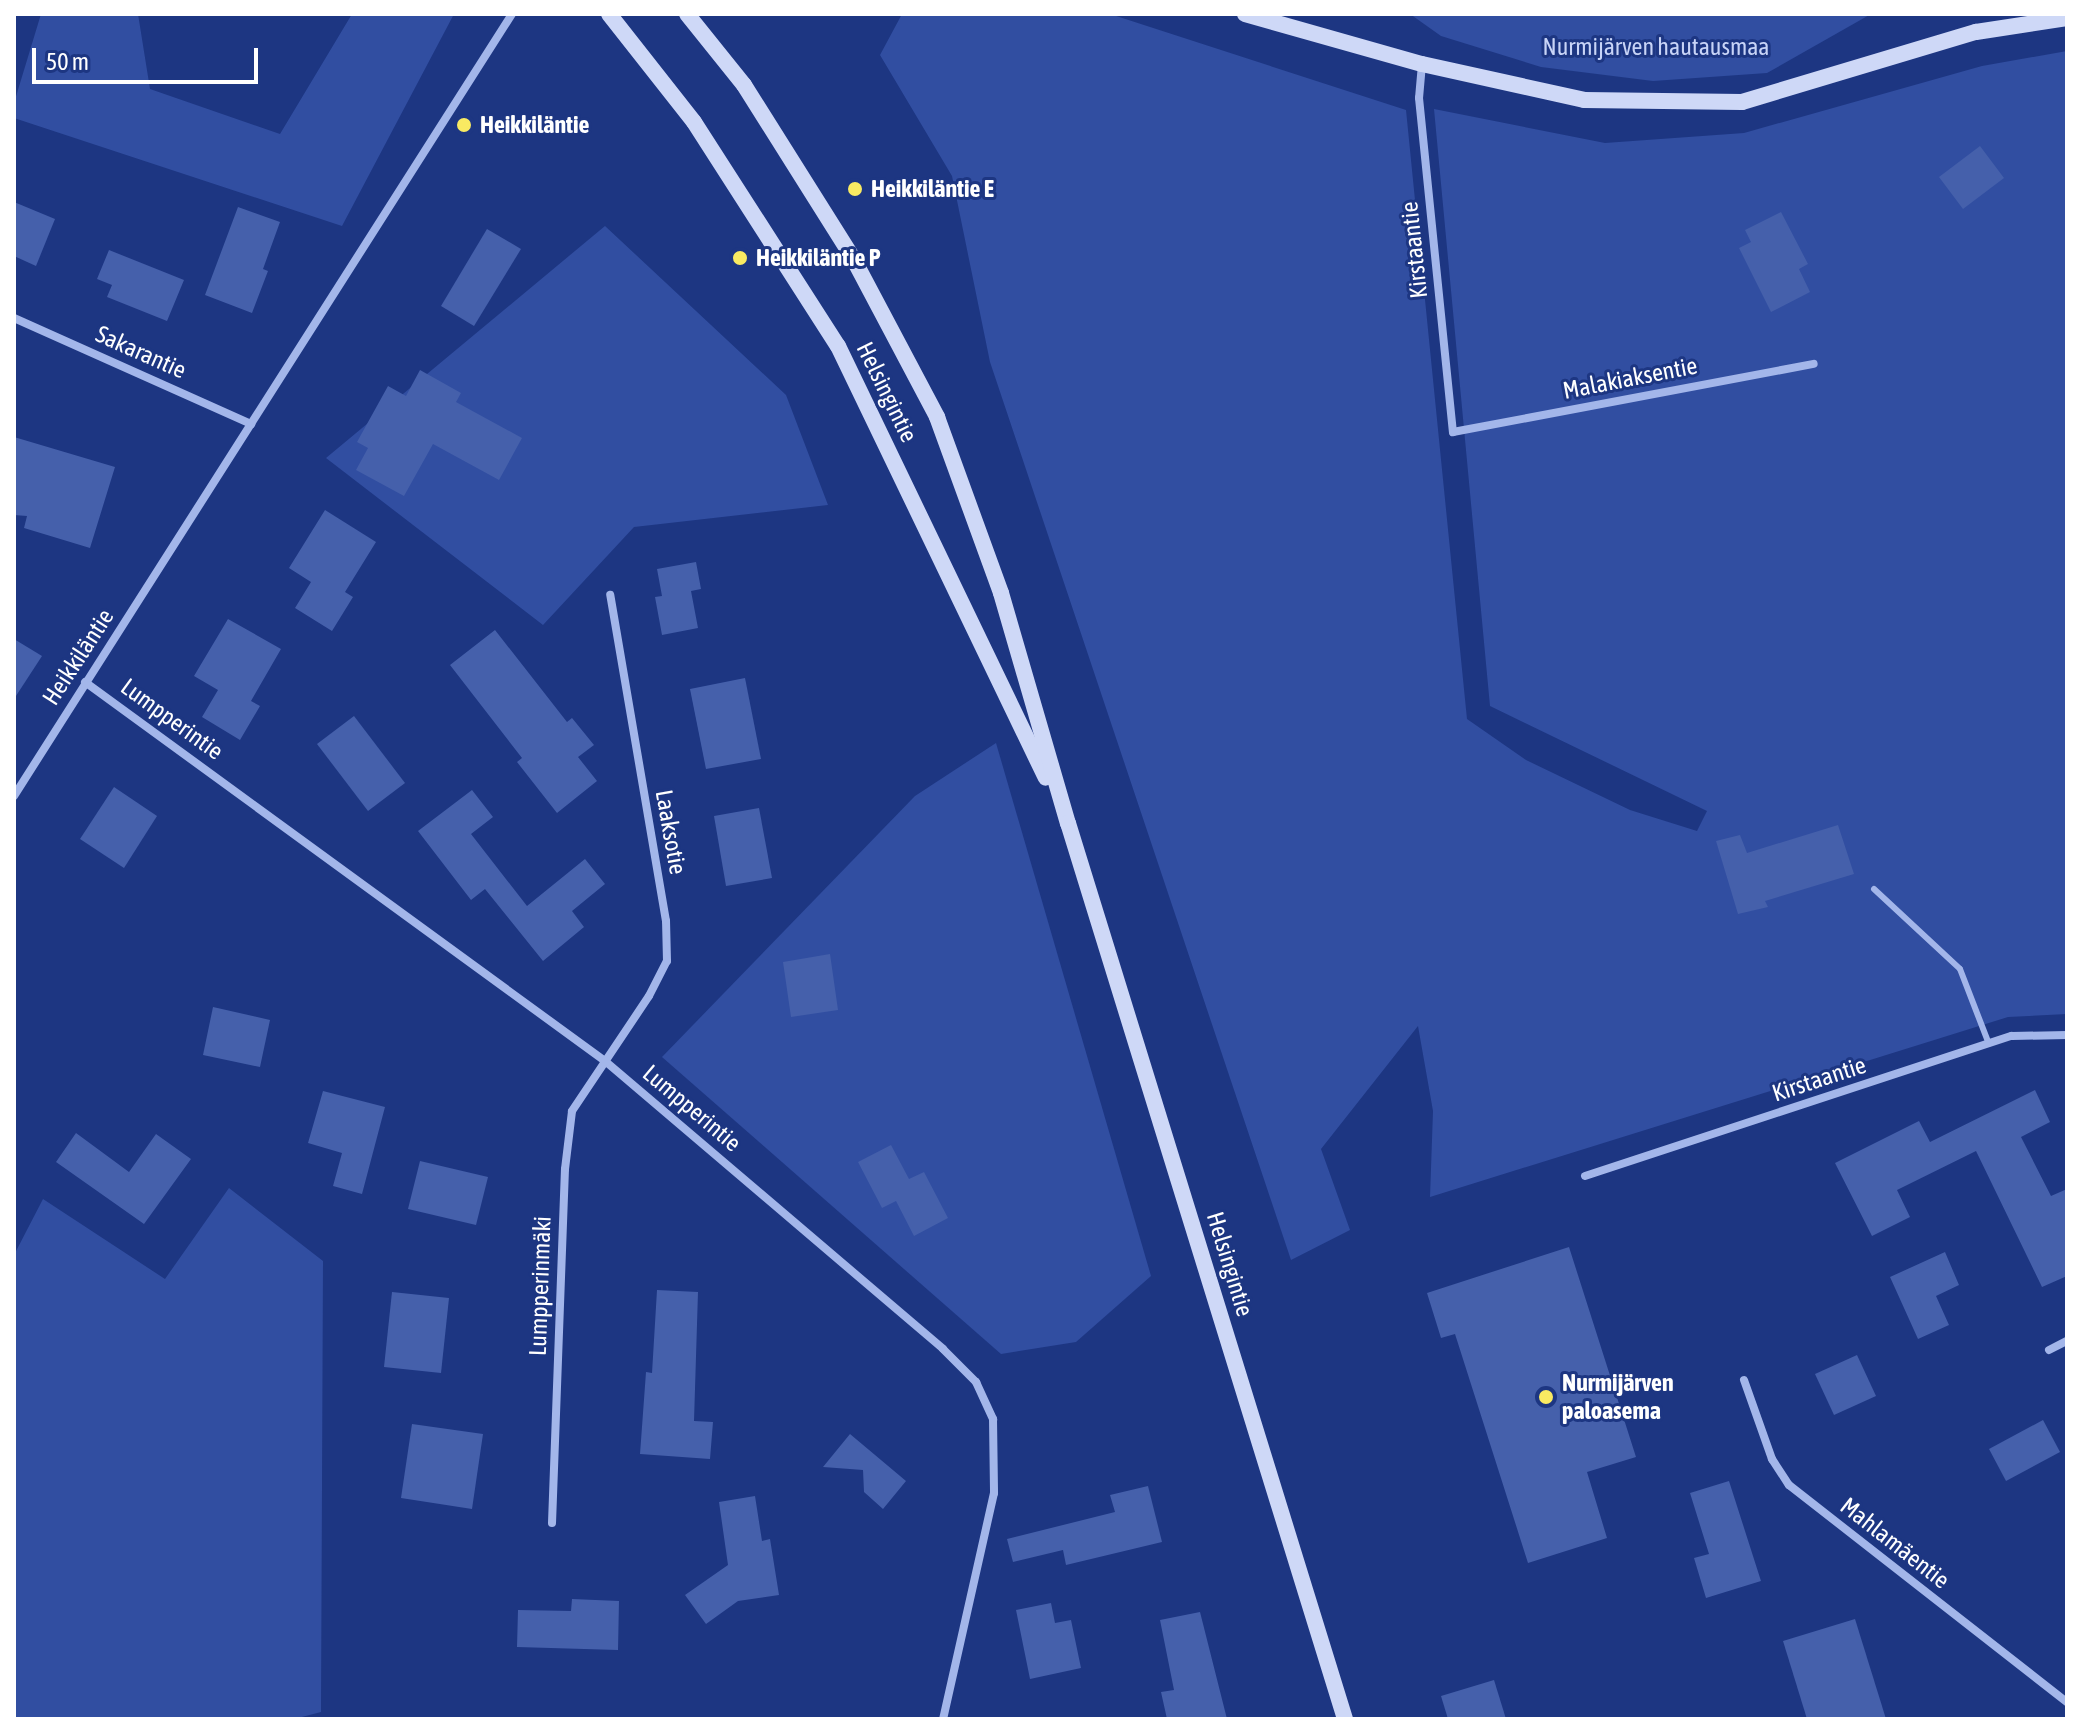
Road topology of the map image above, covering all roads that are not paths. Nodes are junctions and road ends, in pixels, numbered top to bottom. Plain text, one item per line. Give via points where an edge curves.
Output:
1 (512, 14) edge
2 (609, 14) edge
3 (687, 14) edge
4 (1245, 14) edge
5 (2067, 18) edge
6 (1422, 64) junction
7 (14, 318) edge
8 (1814, 364) dead end
9 (251, 424) junction
10 (1453, 432) joint
11 (610, 595) dead end
12 (85, 682) junction
13 (14, 796) edge
14 (1068, 823) junction
15 (1874, 889) dead end
16 (2067, 1035) edge
17 (1989, 1044) junction
18 (605, 1061) junction
19 (1585, 1176) dead end
20 (2067, 1341) edge
21 (2049, 1350) dead end
22 (1744, 1380) dead end
23 (552, 1523) dead end
24 (2067, 1702) edge
25 (943, 1719) edge
26 (1345, 1719) edge

1 - 9 street, Heikkiläntie
2 - 14 main road, Helsingintie via 694,122 838,346
3 - 14 main road, Helsingintie via 744,85 854,260 937,417 1001,593
4 - 6 main road
5 - 6 main road via 1976,32 1742,102 1584,100
6 - 10 street, Kirstaantie via 1419,98
7 - 9 street, Sakarantie
8 - 10 street, Malakiaksentie
9 - 12 street, Heikkiläntie
11 - 18 street, Laaksotie via 666,921 667,961
12 - 13 street, Heikkiläntie
12 - 18 street, Lumpperintie
14 - 26 main road, Helsingintie
15 - 17 lane via 1960,969
16 - 17 street, Kirstaantie via 2012,1036
17 - 19 street, Kirstaantie
18 - 23 street, Lumpperinmäki via 572,1111 565,1169
18 - 25 street, Lumpperintie via 976,1382 993,1419 994,1493
20 - 21 street
22 - 24 street, Mahlamäentie via 1772,1459 1789,1485

